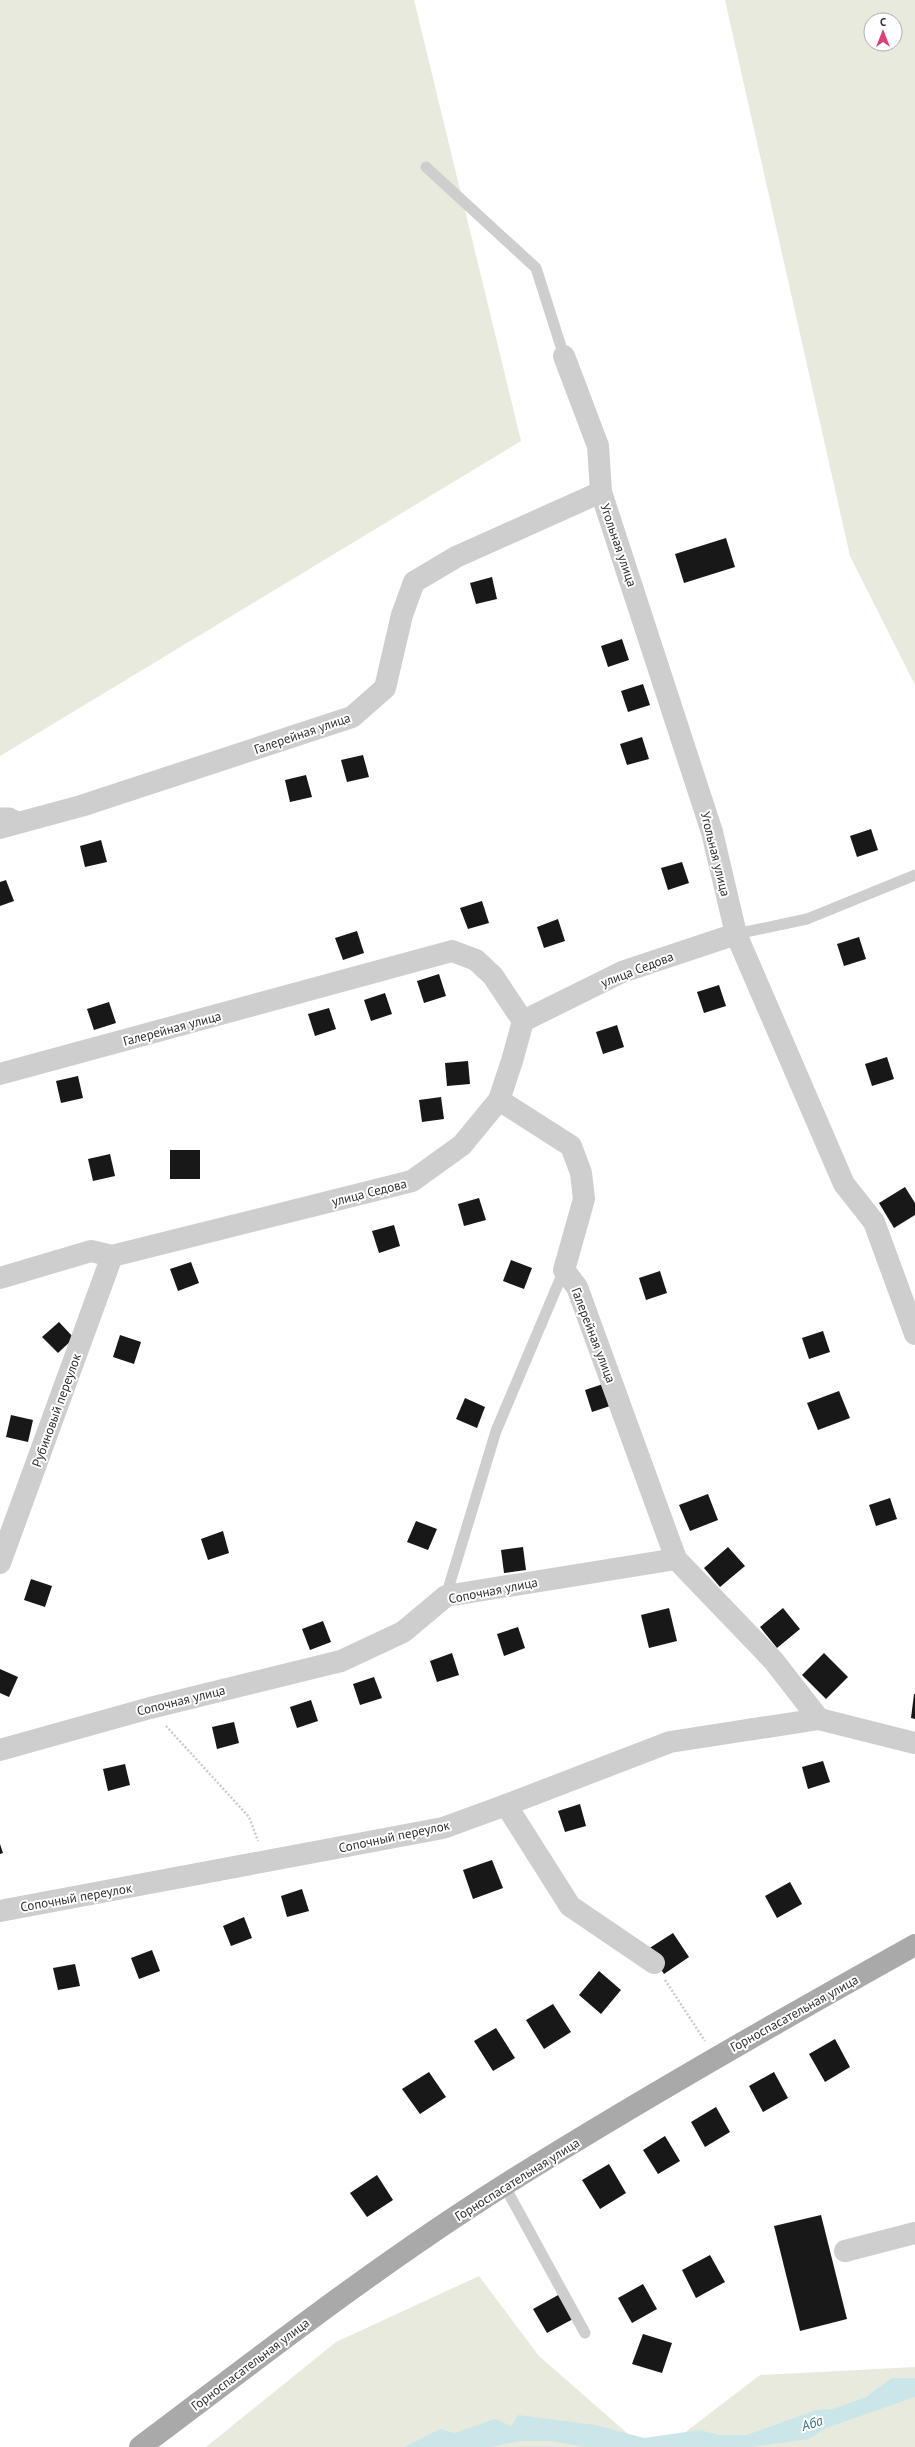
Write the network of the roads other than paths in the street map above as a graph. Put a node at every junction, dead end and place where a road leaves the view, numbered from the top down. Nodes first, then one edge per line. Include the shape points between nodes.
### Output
1 (426, 166) dead end
2 (564, 356) joint
3 (601, 492) junction
4 (6, 821) edge
5 (915, 875) edge
6 (736, 934) junction
7 (523, 1022) junction
8 (0, 1074) edge
9 (499, 1100) junction
10 (112, 1256) junction
11 (564, 1270) junction
12 (0, 1278) edge
13 (915, 1334) edge
14 (676, 1559) junction
15 (0, 1563) edge
16 (446, 1596) junction
17 (819, 1719) junction
18 (915, 1743) edge
19 (0, 1750) edge
20 (506, 1805) junction
21 (0, 1911) edge
22 (915, 1945) edge
23 (654, 1963) road end
24 (504, 2185) junction
25 (915, 2233) edge
26 (845, 2251) dead end
27 (585, 2333) dead end
28 (140, 2447) edge

1 - 2 lane via 536,268
2 - 3 street, Угольная улица via 598,446
3 - 4 street, Галерейная улица via 456,557 414,582 402,615 385,688 352,717 81,806
3 - 6 street, Угольная улица via 712,832
5 - 6 lane via 807,919
6 - 7 street, улица Седова via 622,972
6 - 13 street, Угольная улица via 844,1184 874,1222
7 - 8 street, Галерейная улица via 493,976 476,960 452,951
7 - 9 street, улица Седова
9 - 10 street, улица Седова via 462,1145 412,1181
9 - 11 street via 571,1146 580,1173 584,1199
10 - 12 street, улица Седова via 90,1251
10 - 15 street, Рубиновый переулок
11 - 14 street, Галерейная улица via 577,1287
11 - 16 lane via 496,1431
14 - 16 street, Сопочная улица
14 - 17 street via 773,1660
16 - 19 street, Сопочная улица via 403,1632 341,1661 150,1708
17 - 18 street
17 - 20 street, Сопочный переулок via 670,1742
20 - 21 street, Сопочный переулок via 443,1828
20 - 23 street via 570,1906
22 - 24 main road, Горноспасательная улица via 715,2057
24 - 27 lane
24 - 28 main road, Горноспасательная улица via 341,2295
25 - 26 street

